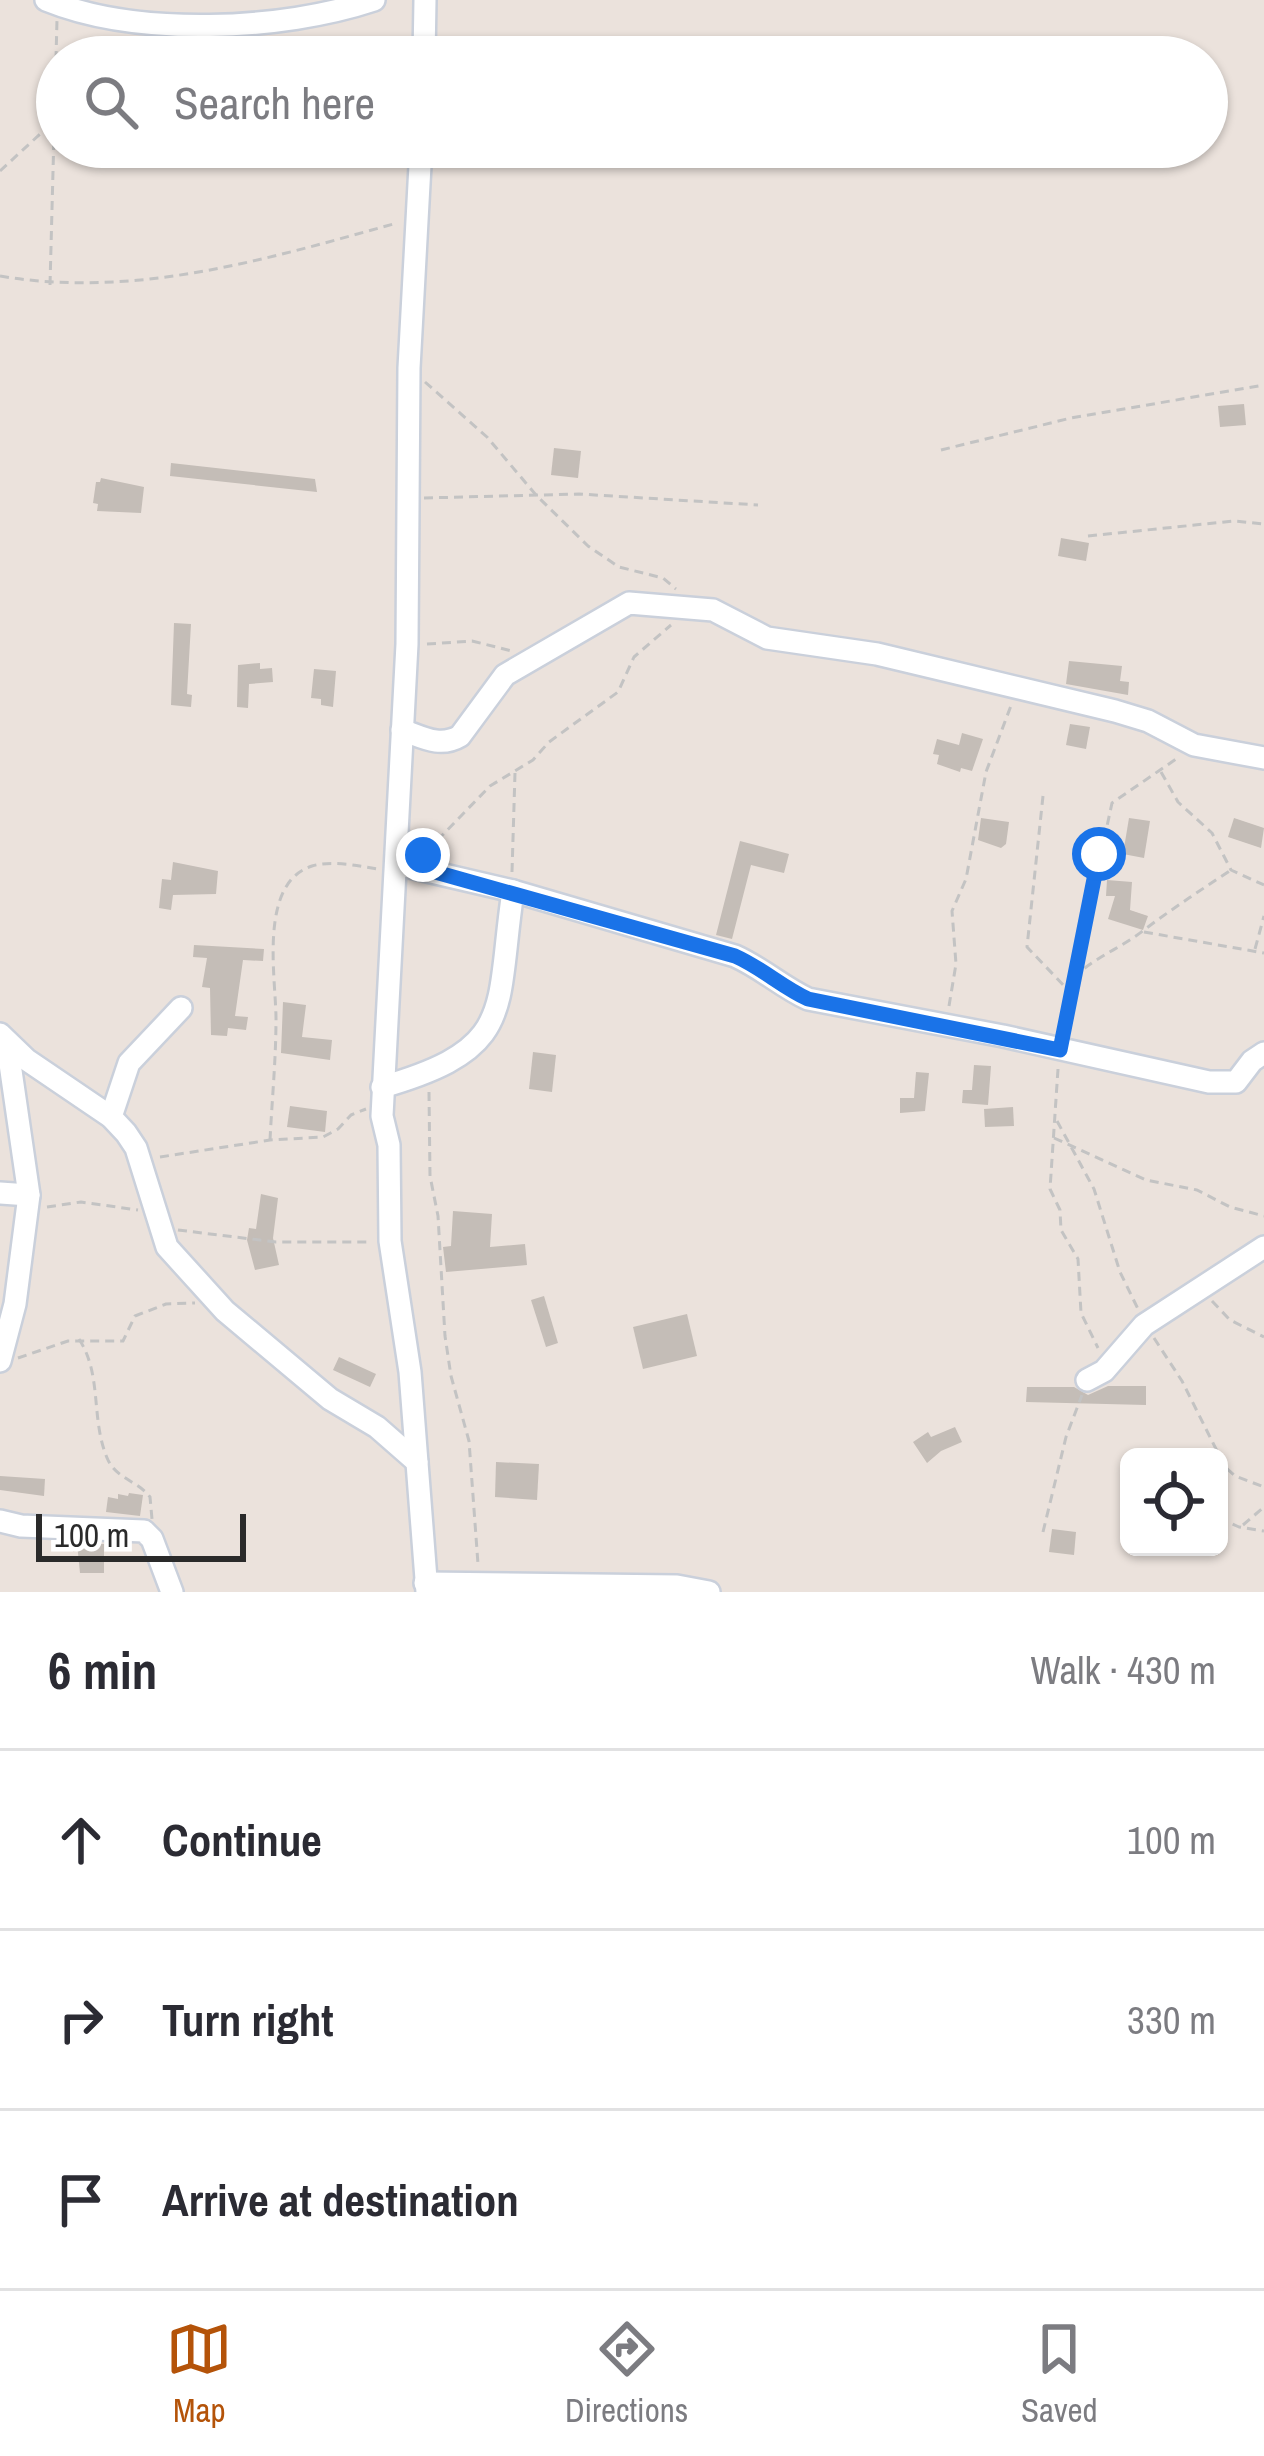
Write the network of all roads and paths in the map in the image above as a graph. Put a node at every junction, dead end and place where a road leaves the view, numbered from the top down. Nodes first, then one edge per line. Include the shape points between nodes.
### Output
1 (140, 0) edge
2 (374, 0) edge
3 (425, 0) edge
4 (51, 2) edge
5 (117, 19) junction
6 (52, 36) edge
7 (424, 36) edge
8 (36, 138) edge
9 (54, 168) edge
10 (420, 168) edge
11 (0, 171) edge
12 (416, 218) junction
13 (0, 276) edge
14 (50, 285) junction
15 (409, 368) junction
16 (1264, 385) edge
17 (941, 450) dead end
18 (536, 495) junction
19 (407, 498) junction
20 (758, 505) dead end
21 (1264, 524) edge
22 (1088, 536) dead end
23 (690, 609) junction
24 (407, 644) junction
25 (537, 658) junction
26 (1018, 689) junction
27 (402, 730) junction
28 (1194, 745) junction
29 (1264, 758) edge
30 (516, 770) junction
31 (1161, 772) junction
32 (1043, 796) dead end
33 (403, 868) junction
34 (1231, 870) junction
35 (1264, 885) edge
36 (513, 891) junction
37 (1264, 916) edge
38 (1142, 932) junction
39 (1255, 951) junction
40 (1264, 953) edge
41 (1072, 980) junction
42 (1070, 992) junction
43 (181, 1008) dead end
44 (946, 1026) junction
45 (4, 1039) edge
46 (1060, 1050) junction
47 (1264, 1053) edge
48 (431, 1073) junction
49 (382, 1087) junction
50 (111, 1117) junction
51 (382, 1117) junction
52 (1056, 1119) junction
53 (1052, 1138) junction
54 (270, 1140) junction
55 (1070, 1145) junction
56 (140, 1161) junction
57 (0, 1192) edge
58 (28, 1204) junction
59 (1264, 1216) edge
60 (158, 1223) junction
61 (390, 1241) junction
62 (1264, 1247) edge
63 (1198, 1287) junction
64 (218, 1303) junction
65 (1144, 1325) junction
66 (1264, 1337) edge
67 (79, 1339) junction
68 (6, 1360) edge
69 (1087, 1380) junction
70 (418, 1462) junction
71 (1264, 1487) edge
72 (1264, 1507) edge
73 (0, 1521) edge
74 (1228, 1522) edge
75 (1239, 1528) junction
76 (1264, 1531) edge
77 (1043, 1532) dead end
78 (152, 1538) junction
79 (481, 1582) junction
80 (426, 1587) edge
81 (172, 1592) edge
82 (710, 1592) edge

1 - 5 street
2 - 5 street via 234,24
3 - 7 street
4 - 5 street
4 - 6 path
8 - 11 path
9 - 14 path
10 - 12 street
12 - 14 path via 223,269
12 - 15 street
13 - 14 path
15 - 18 path via 487,436
15 - 19 street
16 - 17 path
18 - 19 path
18 - 20 path
18 - 23 path via 607,560 663,578
19 - 24 street
21 - 22 path
23 - 25 street via 629,603
23 - 26 street via 725,614 767,638 877,654
23 - 30 path via 640,650 619,692
24 - 25 path via 472,641
24 - 27 street
25 - 27 street via 505,675 452,741
26 - 28 street via 1131,715
26 - 44 path via 986,772 952,911 956,964
27 - 33 street
28 - 29 street
28 - 31 path
30 - 33 path
30 - 36 path
31 - 34 path via 1178,802 1212,833
31 - 41 path via 1112,803
32 - 42 path via 1027,947
33 - 36 street
33 - 49 street
33 - 54 path via 313,866 282,898 272,950
34 - 35 path
34 - 38 path
36 - 44 street via 735,956 808,999
36 - 48 street via 491,1028
37 - 39 path
38 - 39 path
38 - 41 path
39 - 40 path
41 - 42 path
42 - 46 path
43 - 50 street via 129,1063
44 - 46 street
45 - 50 street
45 - 58 street
46 - 47 street via 1221,1083 1236,1082
46 - 52 path
48 - 49 street
48 - 79 path via 430,1176 448,1364 469,1441
49 - 51 street
50 - 56 street
51 - 54 path via 363,1108 322,1137
51 - 61 street
52 - 53 path
52 - 55 path
53 - 55 path
53 - 69 path via 1050,1189 1078,1259 1082,1313 1099,1356
54 - 56 path
55 - 59 path via 1146,1180
55 - 65 path
56 - 60 street
57 - 58 street
58 - 60 path via 125,1207
58 - 68 street
60 - 61 path via 277,1242
60 - 64 street via 177,1259
61 - 70 street
62 - 63 street
63 - 65 street
63 - 66 path via 1230,1320
64 - 67 path via 146,1310 116,1343
64 - 70 street
65 - 69 street
65 - 71 path via 1225,1467
67 - 68 path
67 - 78 path via 94,1369 107,1458 150,1497
69 - 77 path
70 - 80 street
72 - 75 path
73 - 78 street via 135,1529
74 - 75 path
75 - 76 path
78 - 81 street
79 - 80 street
79 - 82 street

